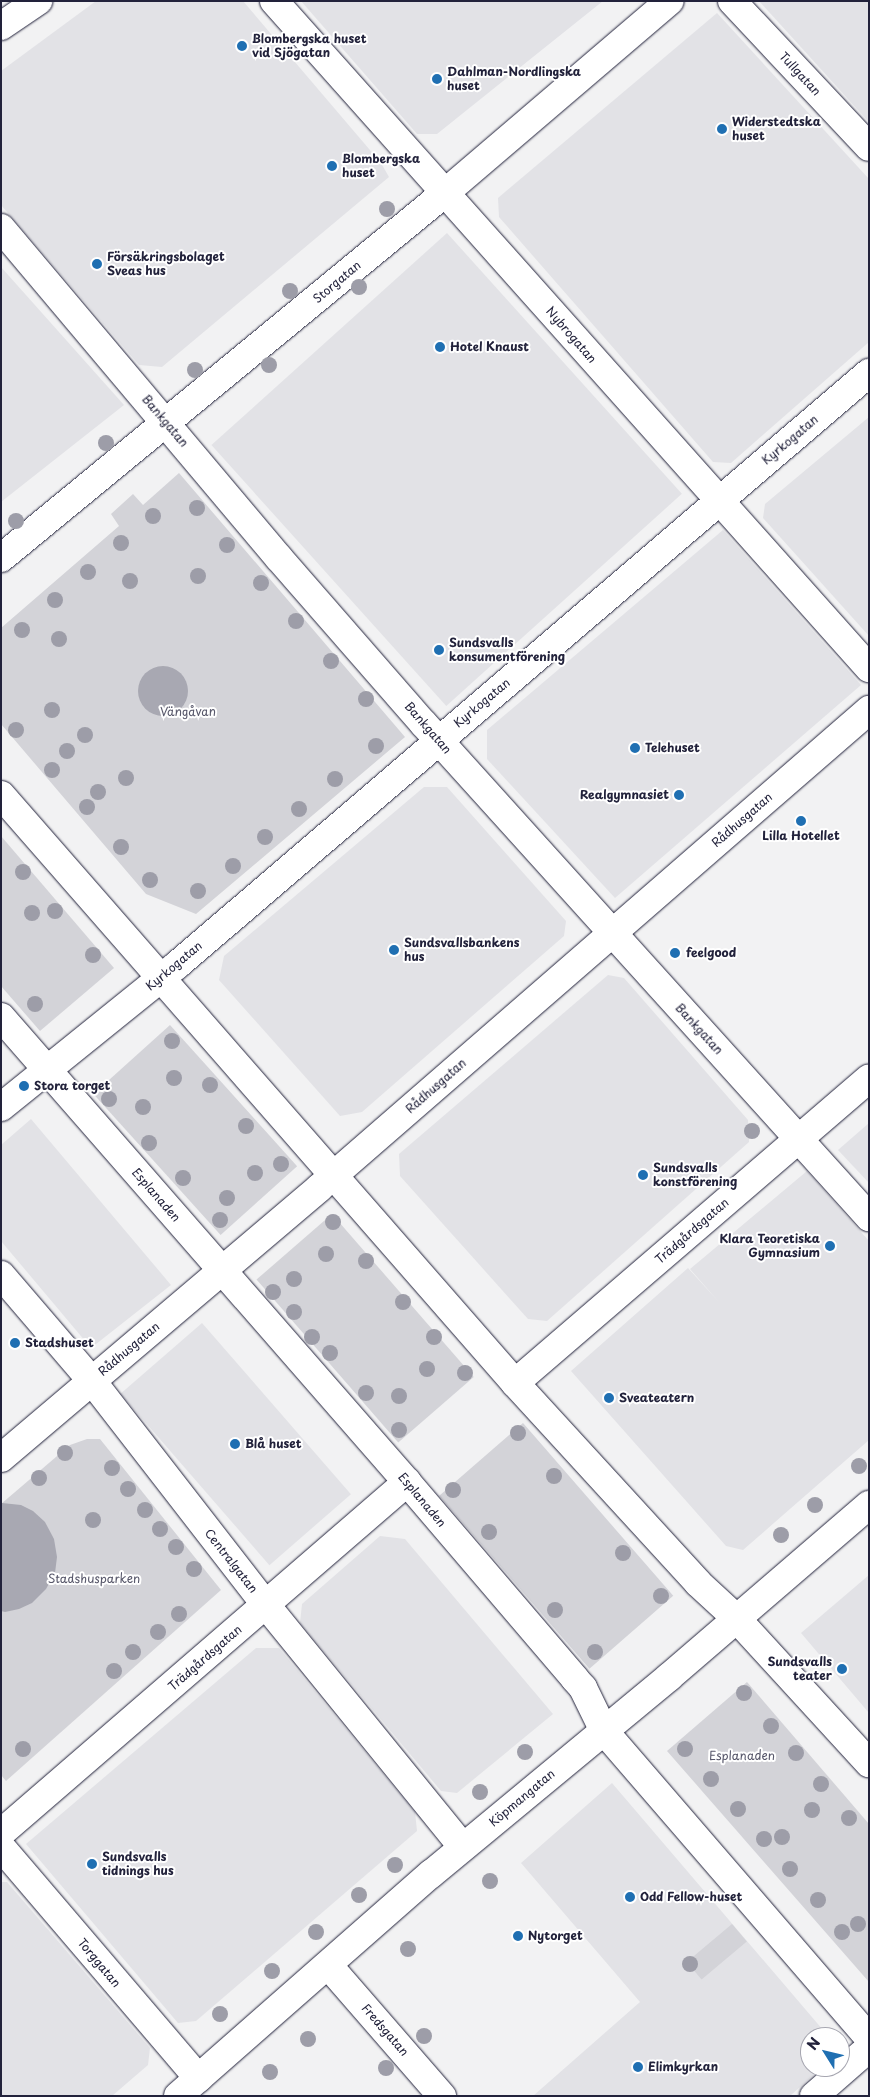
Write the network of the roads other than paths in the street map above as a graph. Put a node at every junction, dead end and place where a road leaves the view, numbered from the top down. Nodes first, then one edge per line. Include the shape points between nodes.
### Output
1 (38, 1) edge
2 (274, 1) edge
3 (670, 1) edge
4 (732, 1) edge
5 (1, 26) edge
6 (869, 147) edge
7 (446, 192) junction
8 (1, 228) edge
9 (869, 373) edge
10 (167, 423) junction
11 (718, 501) junction
12 (1, 558) edge
13 (869, 668) edge
14 (869, 710) edge
15 (438, 740) junction
16 (1, 795) edge
17 (612, 933) junction
18 (160, 978) junction
19 (1, 1018) edge
20 (48, 1070) junction
21 (869, 1079) edge
22 (1, 1108) edge
23 (799, 1140) junction
24 (333, 1175) junction
25 (869, 1217) edge
26 (222, 1270) junction
27 (1, 1275) edge
28 (92, 1382) junction
29 (515, 1383) junction
30 (1, 1458) edge
31 (407, 1482) junction
32 (869, 1505) edge
33 (266, 1605) junction
34 (736, 1618) junction
35 (604, 1731) junction
36 (869, 1763) edge
37 (1, 1833) edge
38 (463, 1847) junction
39 (1, 1848) edge
40 (328, 1965) junction
41 (869, 2038) edge
42 (869, 2048) edge
43 (188, 2087) edge
44 (442, 2096) edge
45 (814, 2096) edge

1 - 5 street
2 - 7 street, Nybrogatan
3 - 7 street, Storgatan
4 - 6 street, Tullgatan
7 - 10 street, Storgatan
7 - 11 street, Nybrogatan
8 - 10 street, Bankgatan
9 - 11 street, Kyrkogatan
10 - 12 street, Storgatan
10 - 15 street, Bankgatan via 279,558
11 - 13 street, Nybrogatan
11 - 15 street, Kyrkogatan
14 - 17 street, Rådhusgatan
15 - 17 street, Bankgatan
15 - 18 street, Kyrkogatan
16 - 18 street
17 - 23 street, Bankgatan
17 - 24 street, Rådhusgatan
18 - 20 street, Kyrkogatan
18 - 24 street
19 - 20 street, Esplanaden
20 - 22 street, Kyrkogatan
20 - 26 street, Esplanaden
21 - 23 street, Trädgårdsgatan
23 - 25 street, Bankgatan
23 - 29 street, Trädgårdsgatan
24 - 26 street, Rådhusgatan
24 - 29 street
26 - 28 street, Rådhusgatan
26 - 31 street, Esplanaden
27 - 28 street, Centralgatan
28 - 30 street, Rådhusgatan
28 - 33 street, Centralgatan
29 - 34 street via 698,1583
31 - 33 street, Trädgårdsgatan
31 - 35 street, Esplanaden via 583,1688
32 - 34 street, Köpmangatan
33 - 37 street, Trädgårdsgatan
33 - 38 street, Centralgatan
34 - 35 street, Köpmangatan
34 - 36 street
35 - 38 street, Köpmangatan
35 - 41 street, Esplanaden
38 - 40 street, Köpmangatan
39 - 43 street, Torggatan
40 - 43 street, Köpmangatan
40 - 44 street, Fredsgatan
42 - 45 street

